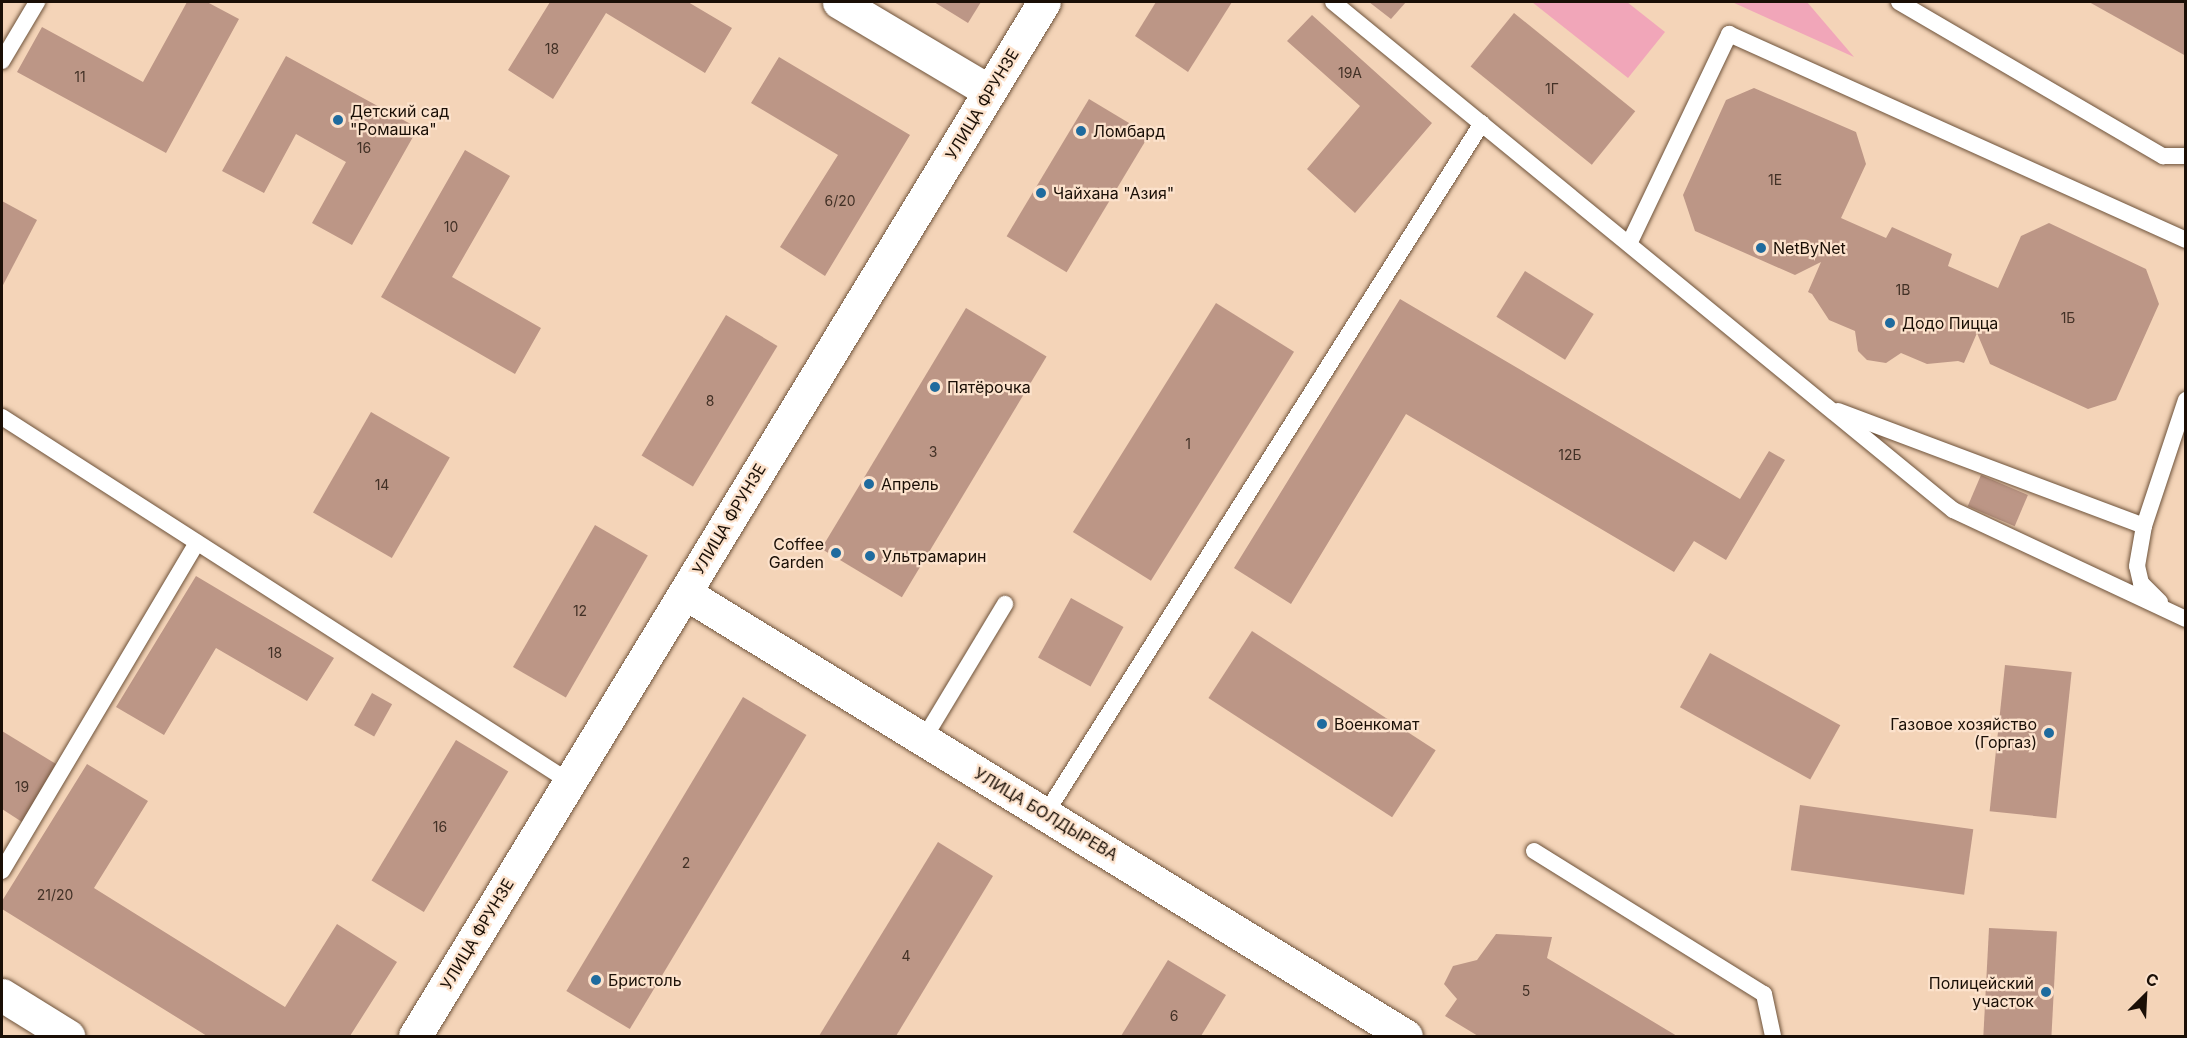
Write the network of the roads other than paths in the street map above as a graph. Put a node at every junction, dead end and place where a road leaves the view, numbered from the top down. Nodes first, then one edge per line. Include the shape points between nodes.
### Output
1 (37, 2) edge
2 (839, 2) edge
3 (1044, 2) edge
4 (1333, 2) edge
5 (1899, 2) edge
6 (2, 62) edge
7 (989, 91) junction
8 (1482, 123) junction
9 (2186, 156) edge
10 (2186, 240) edge
11 (1629, 244) junction
12 (2186, 400) edge
13 (1827, 407) junction
14 (2, 417) edge
15 (2144, 526) junction
16 (197, 542) junction
17 (685, 593) junction
18 (1005, 604) dead end
19 (2169, 611) junction
20 (2186, 619) edge
21 (923, 740) junction
22 (570, 782) junction
23 (1046, 813) junction
24 (1534, 851) dead end
25 (2, 871) edge
26 (2, 995) edge
27 (68, 1036) edge
28 (415, 1036) edge
29 (1406, 1036) edge
30 (1773, 1036) edge

1 - 6 lane
2 - 7 street
3 - 7 street, УЛИЦА ФРУНЗЕ
4 - 8 lane
5 - 9 lane via 2163,156
7 - 17 street, УЛИЦА ФРУНЗЕ
8 - 11 lane
8 - 23 lane
10 - 11 lane via 1729,34
11 - 13 lane
12 - 15 lane
13 - 15 lane
13 - 19 lane via 1953,510
14 - 16 lane
15 - 19 lane via 2137,566 2140,583
16 - 22 lane
16 - 25 lane
17 - 21 street, УЛИЦА БОЛДЫРЕВА
17 - 22 street, УЛИЦА ФРУНЗЕ
18 - 21 lane
19 - 20 lane
21 - 23 street, УЛИЦА БОЛДЫРЕВА
22 - 28 street, УЛИЦА ФРУНЗЕ
23 - 29 street, УЛИЦА БОЛДЫРЕВА
24 - 30 lane via 1764,994
26 - 27 street

